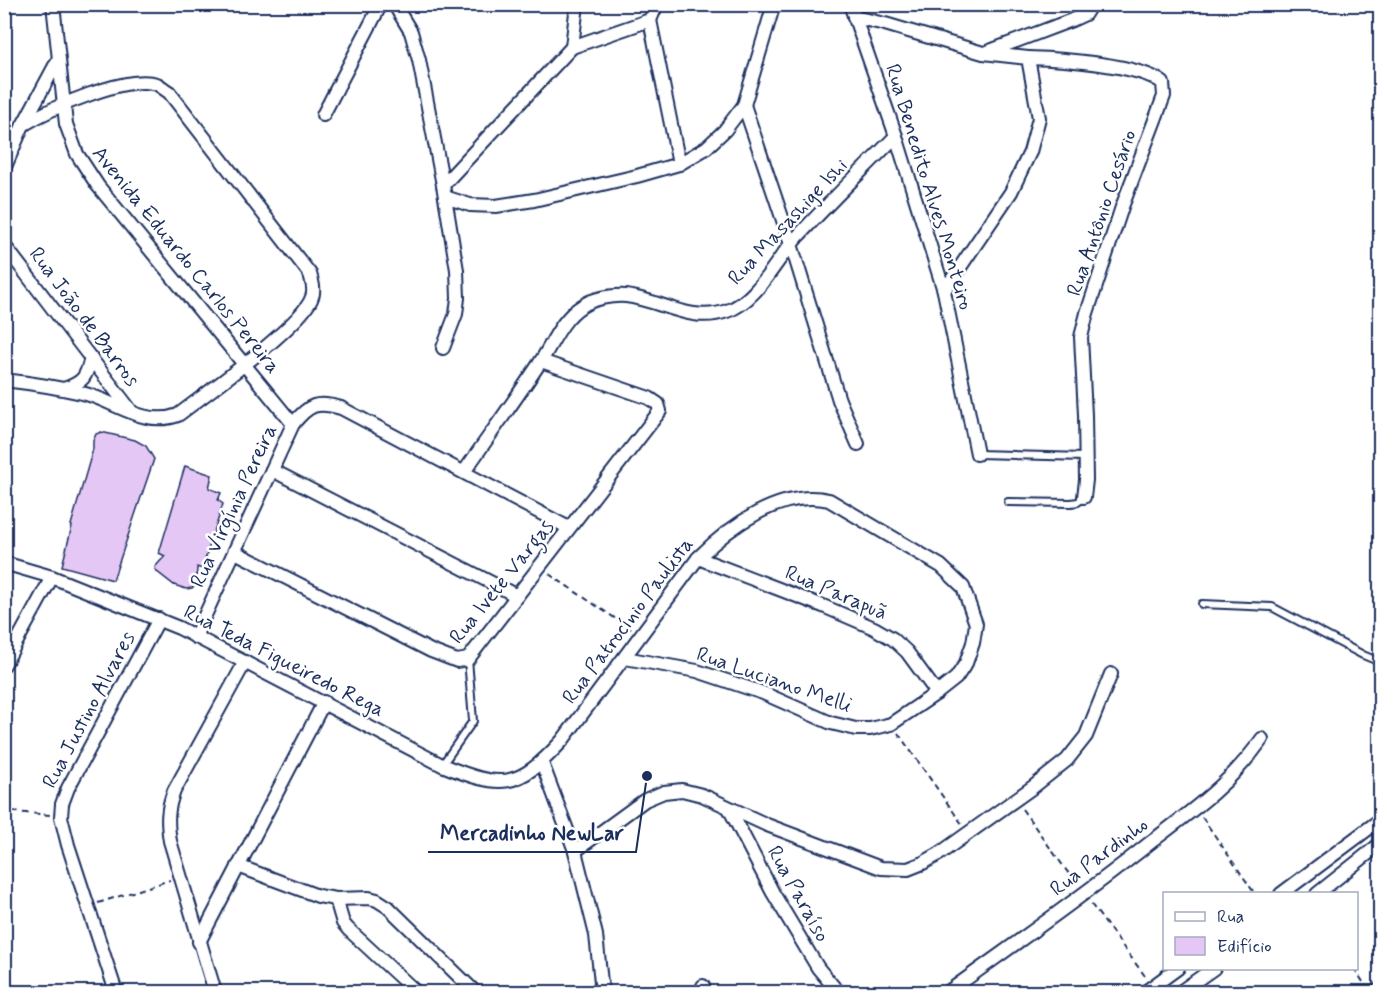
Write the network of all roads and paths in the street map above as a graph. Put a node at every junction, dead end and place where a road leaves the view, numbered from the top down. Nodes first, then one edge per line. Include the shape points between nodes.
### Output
1 (53, 4) edge
2 (381, 4) edge
3 (394, 4) edge
4 (577, 4) edge
5 (657, 4) edge
6 (774, 4) edge
7 (850, 4) edge
8 (1091, 4) edge
9 (854, 17) junction
10 (650, 20) junction
11 (572, 47) junction
12 (983, 53) junction
13 (1028, 58) junction
14 (58, 60) junction
15 (62, 104) junction
16 (744, 105) junction
17 (323, 115) dead end
18 (23, 125) junction
19 (896, 136) junction
20 (679, 164) junction
21 (4, 169) edge
22 (444, 191) junction
23 (791, 244) junction
24 (4, 245) edge
25 (945, 291) junction
26 (442, 348) dead end
27 (91, 358) junction
28 (541, 361) junction
29 (244, 365) junction
30 (4, 380) edge
31 (63, 389) junction
32 (133, 413) junction
33 (293, 424) junction
34 (858, 444) dead end
35 (976, 454) joint
36 (1086, 457) junction
37 (272, 470) junction
38 (464, 472) junction
39 (1084, 497) joint
40 (1008, 502) dead end
41 (569, 528) junction
42 (235, 552) junction
43 (698, 558) junction
44 (4, 563) edge
45 (539, 567) junction
46 (52, 577) junction
47 (517, 596) junction
48 (1202, 604) dead end
49 (159, 619) junction
50 (640, 635) junction
51 (195, 637) junction
52 (624, 658) junction
53 (468, 659) junction
54 (245, 662) junction
55 (1380, 662) edge
56 (4, 665) edge
57 (1111, 674) dead end
58 (937, 693) junction
59 (324, 702) junction
60 (891, 724) junction
61 (1262, 739) dead end
62 (542, 763) junction
63 (442, 765) junction
64 (4, 805) edge
65 (1196, 808) junction
66 (730, 810) junction
67 (61, 817) junction
68 (1380, 820) edge
69 (968, 832) junction
70 (1380, 844) edge
71 (575, 851) junction
72 (238, 866) junction
73 (181, 877) junction
74 (1254, 892) edge
75 (1284, 892) edge
76 (1320, 892) edge
77 (336, 899) junction
78 (88, 906) junction
79 (199, 942) junction
80 (1177, 970) edge
81 (1213, 970) edge
82 (1355, 970) edge
83 (1380, 989) edge
84 (116, 993) edge
85 (215, 993) edge
86 (416, 993) edge
87 (475, 993) edge
88 (602, 993) edge
89 (838, 993) edge
90 (948, 993) edge
91 (1145, 993) edge
92 (1180, 993) edge
93 (1371, 993) edge
94 (1377, 993) edge

1 - 14 street, Avenida Eduardo Carlos Pereira
2 - 17 street
3 - 22 street via 411,32 419,60
4 - 11 street
5 - 10 street
6 - 16 street
7 - 9 street, Rua Benedito Alves Monteiro
8 - 12 street via 1086,14
9 - 12 street
9 - 19 street, Rua Benedito Alves Monteiro
10 - 11 street
10 - 20 street
11 - 22 street
12 - 13 street
13 - 25 street via 1039,118 1030,152 1011,192
13 - 36 street, Rua Antônio Cesário via 1065,59 1145,73 1163,83 1164,96 1122,207 1082,337
14 - 15 street, Avenida Eduardo Carlos Pereira
14 - 18 street
15 - 18 street
15 - 29 street, Avenida Eduardo Carlos Pereira via 77,154 98,186
15 - 29 street via 129,85 157,84 169,92 310,274 313,295 309,304
16 - 20 street via 706,148
16 - 23 street
18 - 21 street
19 - 23 street, Rua Masashige Ishi
19 - 25 street, Rua Benedito Alves Monteiro
20 - 22 street via 496,206 470,205
22 - 26 street via 458,298
23 - 28 street, Rua Masashige Ishi via 747,298 728,311 703,316 641,299 605,297 583,305 572,315
23 - 34 street via 839,400
24 - 27 street, Rua João de Barros
25 - 35 street, Rua Benedito Alves Monteiro
27 - 31 street via 80,382
27 - 32 street, Rua João de Barros
28 - 38 street, Rua Masashige Ishi
28 - 41 street, Rua Ivete Vargas via 649,398 658,404 660,412
29 - 32 street via 178,415 156,420
29 - 33 street, Avenida Eduardo Carlos Pereira
30 - 31 street
31 - 32 street via 84,393
33 - 37 street, Rua Virgínia Pereira
33 - 38 street via 311,406 341,408
35 - 36 lane
36 - 39 street, Rua Antônio Cesário
37 - 42 street, Rua Virgínia Pereira
37 - 47 street
38 - 41 street
39 - 40 lane via 1071,503
41 - 45 street, Rua Ivete Vargas
42 - 51 street, Rua Virgínia Pereira
42 - 53 street, Rua Ivete Vargas via 431,651 457,661
43 - 50 street, Rua Patrocínio Paulista
43 - 58 street, Rua Parapuã via 874,628 907,652
43 - 58 street, Rua Patrocínio Paulista via 714,542 763,511 799,498 829,500 941,566 963,587 976,624 973,643 956,678
44 - 46 street, Rua Teda Figueiredo Rega
45 - 47 street, Rua Ivete Vargas
45 - 50 path
46 - 49 street, Rua Teda Figueiredo Rega
46 - 56 street
47 - 53 street, Rua Ivete Vargas
48 - 55 lane via 1272,607
49 - 51 street, Rua Teda Figueiredo Rega
49 - 67 street, Rua Justino Alvares via 68,788
50 - 52 street, Rua Patrocínio Paulista
51 - 54 street, Rua Teda Figueiredo Rega
52 - 60 street, Rua Luciano Melli via 697,671 763,693 831,723 856,729
52 - 62 street, Rua Patrocínio Paulista
53 - 63 lane via 473,721
54 - 59 street, Rua Teda Figueiredo Rega
54 - 73 street via 168,808 170,841
57 - 69 street via 1078,747 1053,772
58 - 60 street, Rua Luciano Melli
59 - 63 street, Rua Teda Figueiredo Rega
59 - 72 street
60 - 69 path
61 - 65 street, Rua Pardinho via 1235,773
62 - 63 street, Rua Teda Figueiredo Rega via 528,774 504,781 486,780
62 - 71 street
64 - 67 path via 15,812
65 - 74 path
65 - 90 street, Rua Pardinho
66 - 69 street via 881,868 908,869 923,863
66 - 71 street via 702,795 682,790 664,792 645,800
66 - 89 street, Rua Paraíso via 801,940
67 - 78 street, Rua Justino Alvares
68 - 75 street
70 - 76 street
71 - 88 street via 596,935
72 - 77 street via 299,890
72 - 79 street
73 - 78 path
73 - 79 street
77 - 86 street via 348,929
77 - 87 street via 369,898 382,903
78 - 84 street, Rua Justino Alvares
79 - 85 street
80 - 91 street
81 - 92 street
82 - 93 path
83 - 94 street

